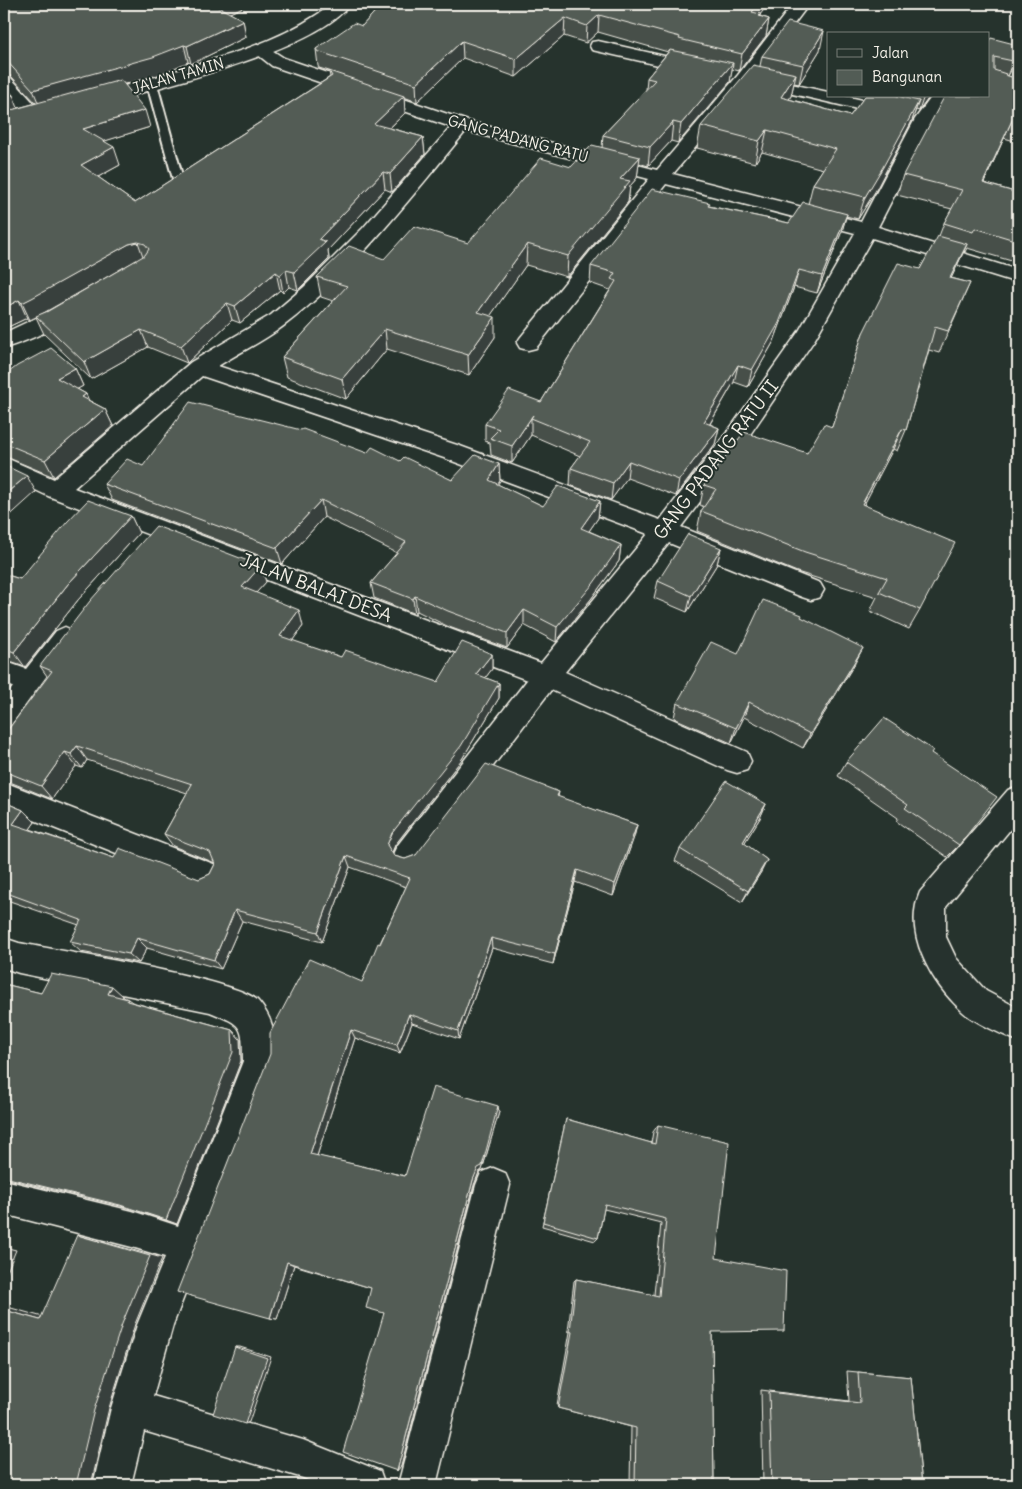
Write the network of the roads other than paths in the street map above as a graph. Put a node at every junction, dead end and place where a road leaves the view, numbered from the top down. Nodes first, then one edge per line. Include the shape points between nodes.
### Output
1 (342, 4) edge
2 (801, 4) edge
3 (598, 46) dead end
4 (261, 51) junction
5 (744, 79) junction
6 (4, 81) edge
7 (152, 84) junction
8 (827, 97) edge
9 (830, 98) edge
10 (940, 98) edge
11 (80, 104) edge
12 (53, 111) edge
13 (924, 119) junction
14 (462, 125) junction
15 (662, 176) junction
16 (178, 180) edge
17 (867, 230) junction
18 (1018, 277) edge
19 (91, 297) edge
20 (4, 342) edge
21 (528, 343) dead end
22 (199, 367) junction
23 (4, 465) edge
24 (56, 490) junction
25 (159, 529) junction
26 (665, 531) junction
27 (139, 550) edge
28 (811, 590) dead end
29 (76, 622) edge
30 (4, 672) edge
31 (546, 676) junction
32 (30, 682) junction
33 (4, 719) edge
34 (736, 761) dead end
35 (4, 795) edge
36 (1018, 799) edge
37 (407, 856) edge
38 (206, 876) edge
39 (4, 953) edge
40 (1018, 1025) edge
41 (493, 1185) dead end
42 (4, 1197) edge
43 (187, 1247) junction
44 (130, 1408) junction
45 (112, 1485) edge
46 (366, 1485) edge
47 (417, 1485) edge

1 - 4 street, JALAN TAMIN via 291,39
2 - 5 street
3 - 5 street
4 - 7 street, JALAN TAMIN
4 - 14 street, GANG PADANG RATU via 278,62
5 - 8 street
5 - 15 street
6 - 12 street via 27,118
7 - 11 street, JALAN TAMIN
7 - 16 lane
9 - 13 street
10 - 13 street, GANG PADANG RATU II
13 - 17 street, GANG PADANG RATU II
14 - 15 street, GANG PADANG RATU
14 - 22 street via 370,232 311,292 278,320
15 - 17 street, GANG PADANG RATU
15 - 21 street
17 - 18 street, GANG PADANG RATU
17 - 26 street, GANG PADANG RATU II via 808,334
19 - 20 street
22 - 24 street
22 - 26 street via 452,452
23 - 24 street, JALAN BALAI DESA
24 - 25 street, JALAN BALAI DESA
25 - 27 street
25 - 31 street, JALAN BALAI DESA
26 - 28 street
26 - 31 street, GANG PADANG RATU II
29 - 32 street
30 - 32 street
31 - 34 street, JALAN BALAI DESA
31 - 37 street, GANG PADANG RATU II
32 - 33 street
35 - 38 street
36 - 40 street via 931,902 931,938 946,969 975,1002
39 - 43 street via 210,996 246,1010 259,1031 259,1061
41 - 47 street
42 - 43 street via 132,1229
43 - 44 street via 155,1325
44 - 45 street
44 - 46 street via 303,1459

